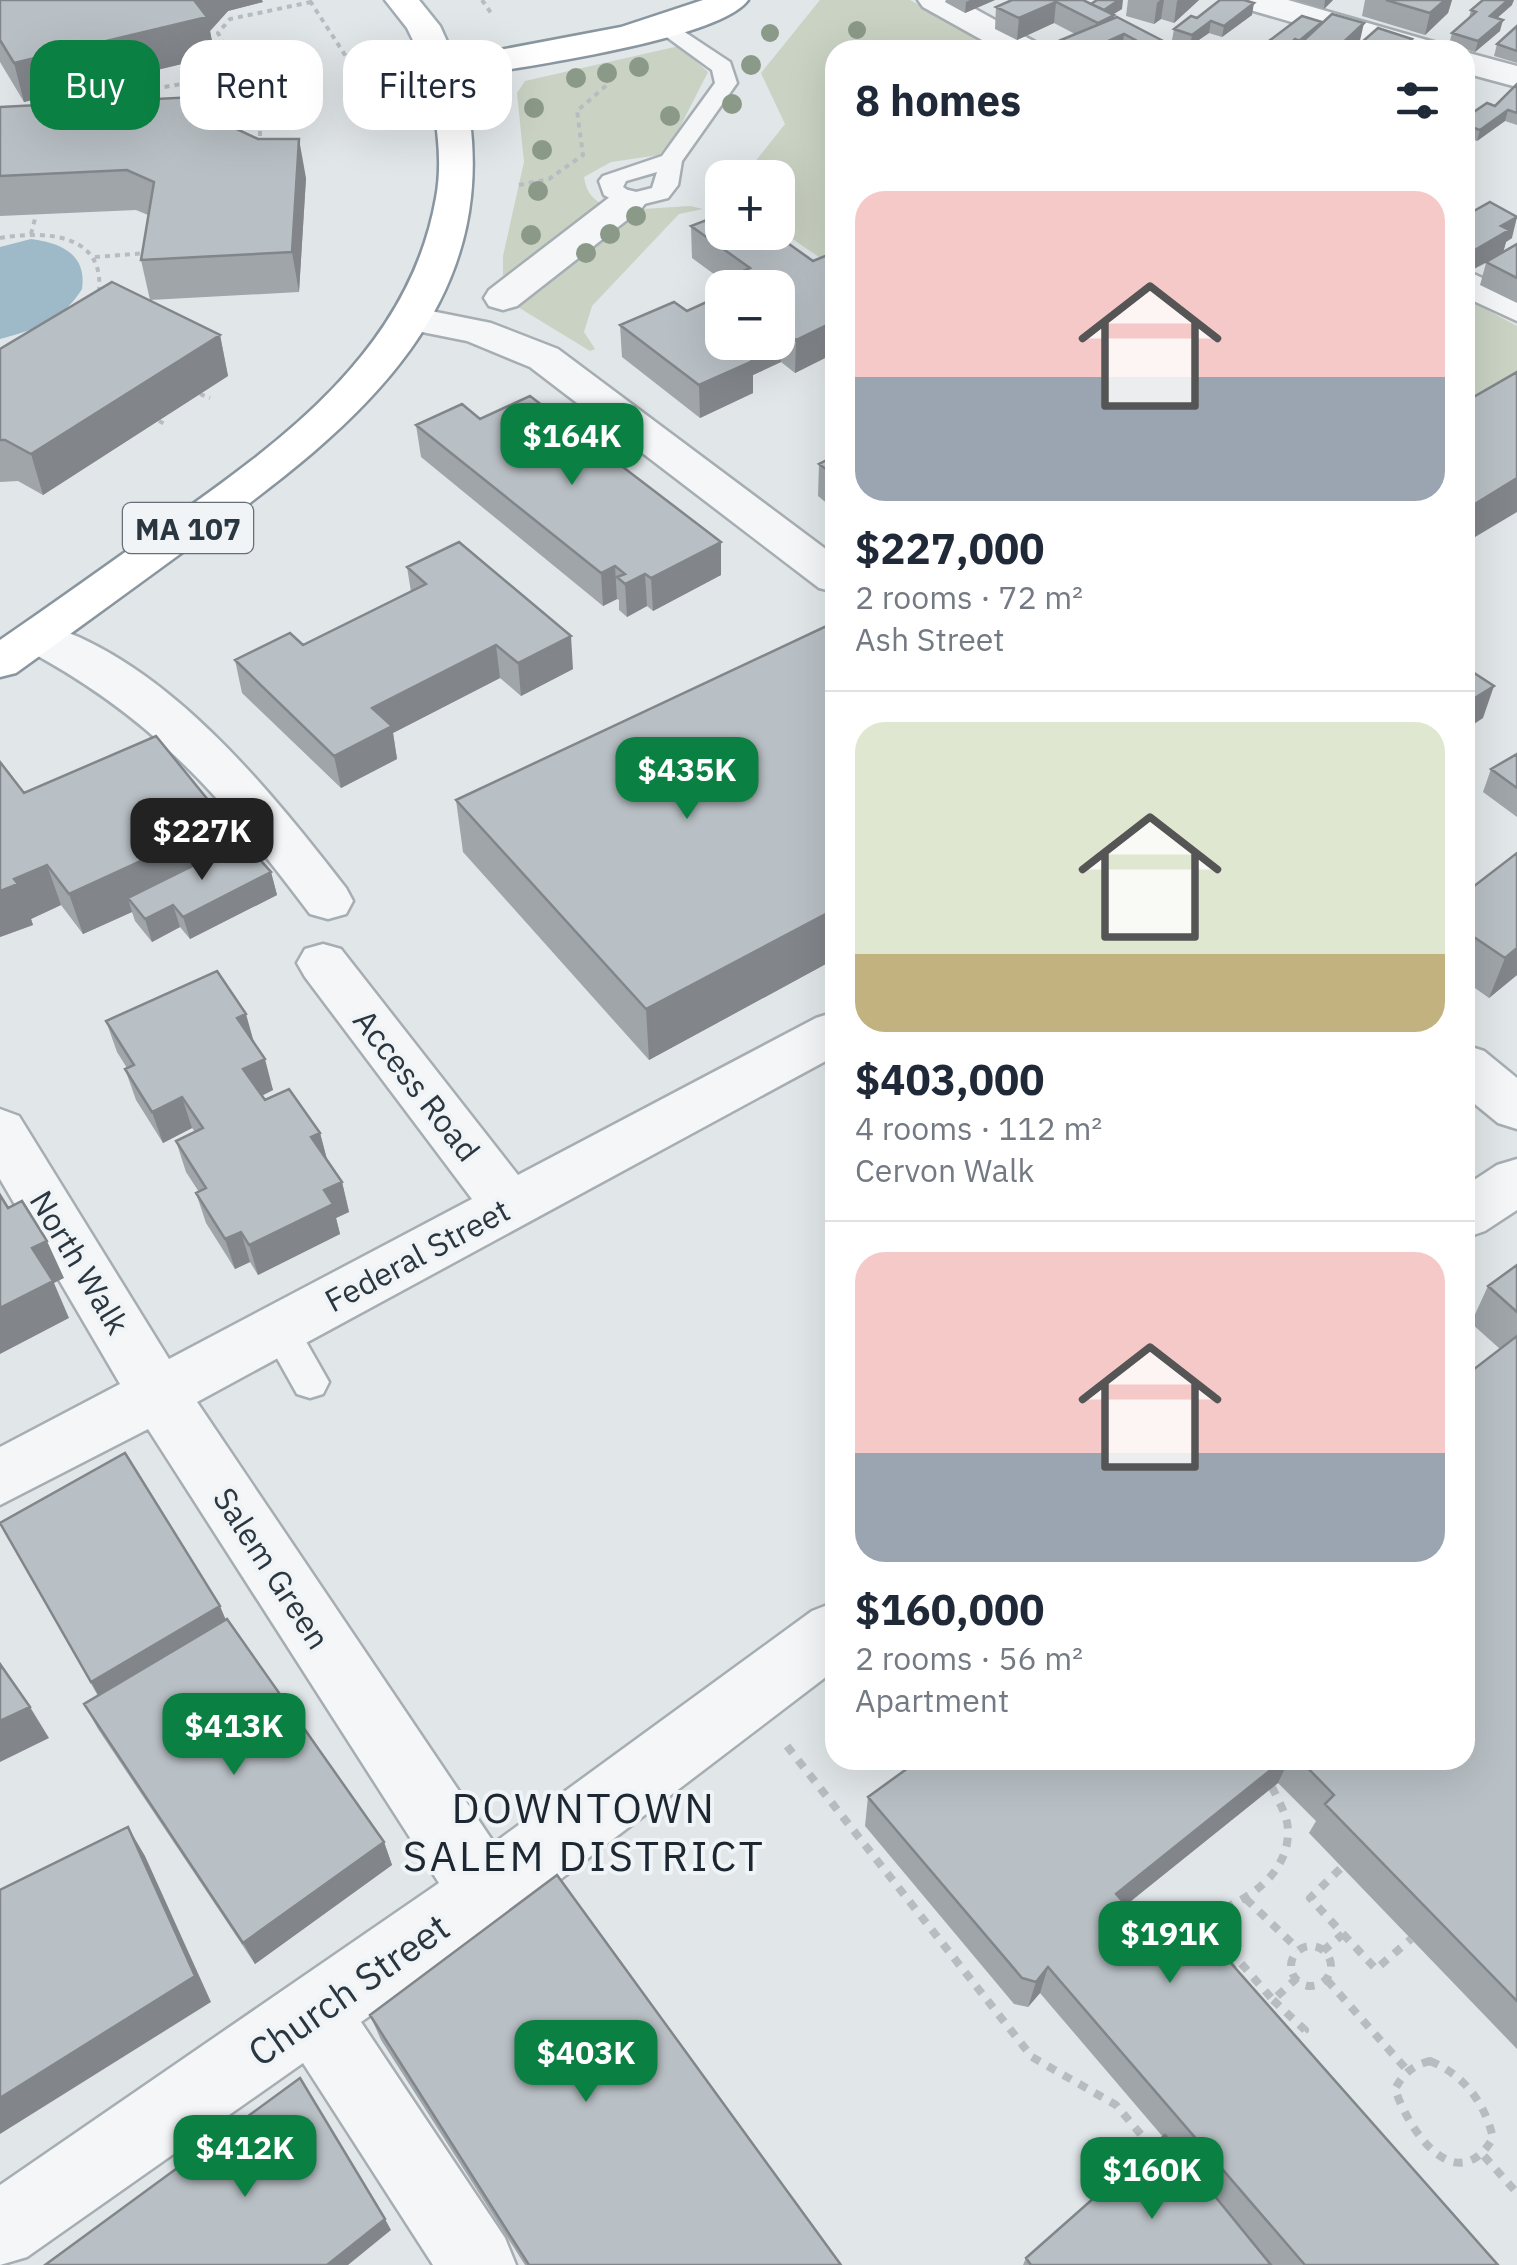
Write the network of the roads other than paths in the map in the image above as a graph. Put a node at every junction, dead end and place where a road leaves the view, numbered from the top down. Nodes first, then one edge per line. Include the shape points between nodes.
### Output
1 (402, 0) edge
2 (731, 0) edge
3 (935, 0) edge
4 (1252, 0) edge
5 (665, 26) junction
6 (429, 40) edge
7 (1008, 40) edge
8 (1390, 40) edge
9 (512, 56) edge
10 (1475, 65) edge
11 (1517, 77) edge
12 (454, 130) edge
13 (628, 201) joint
14 (1475, 287) edge
15 (503, 298) dead end
16 (1517, 309) edge
17 (411, 319) junction
18 (825, 570) edge
19 (18, 649) edge
20 (328, 901) dead end
21 (323, 964) dead end
22 (825, 1037) edge
23 (0, 1130) edge
24 (1517, 1181) edge
25 (510, 1206) junction
26 (1475, 1208) edge
27 (279, 1328) junction
28 (310, 1382) dead end
29 (158, 1394) junction
30 (0, 1478) edge
31 (825, 1640) edge
32 (486, 1892) junction
33 (312, 2012) junction
34 (0, 2230) edge
35 (478, 2265) edge

1 - 6 main road, MA 107
2 - 5 main road
3 - 7 street
4 - 8 street
5 - 9 main road
5 - 13 lane via 722,67 726,83 670,161 660,193
10 - 11 street
12 - 17 main road, MA 107 via 456,197 447,238
13 - 15 street
14 - 16 street
17 - 18 street via 477,331 544,358
17 - 19 main road, MA 107 via 348,398 280,463
19 - 20 street via 106,673 157,713 269,823
21 - 25 street, Access Road
22 - 25 street, Federal Street
23 - 29 street, North Walk
24 - 26 street
25 - 27 street, Federal Street
27 - 28 lane
27 - 29 street, Federal Street
29 - 30 street, Federal Street
29 - 32 street, Salem Green
31 - 32 street, Church Street
32 - 33 street, Church Street
33 - 34 street, Church Street
33 - 35 street

